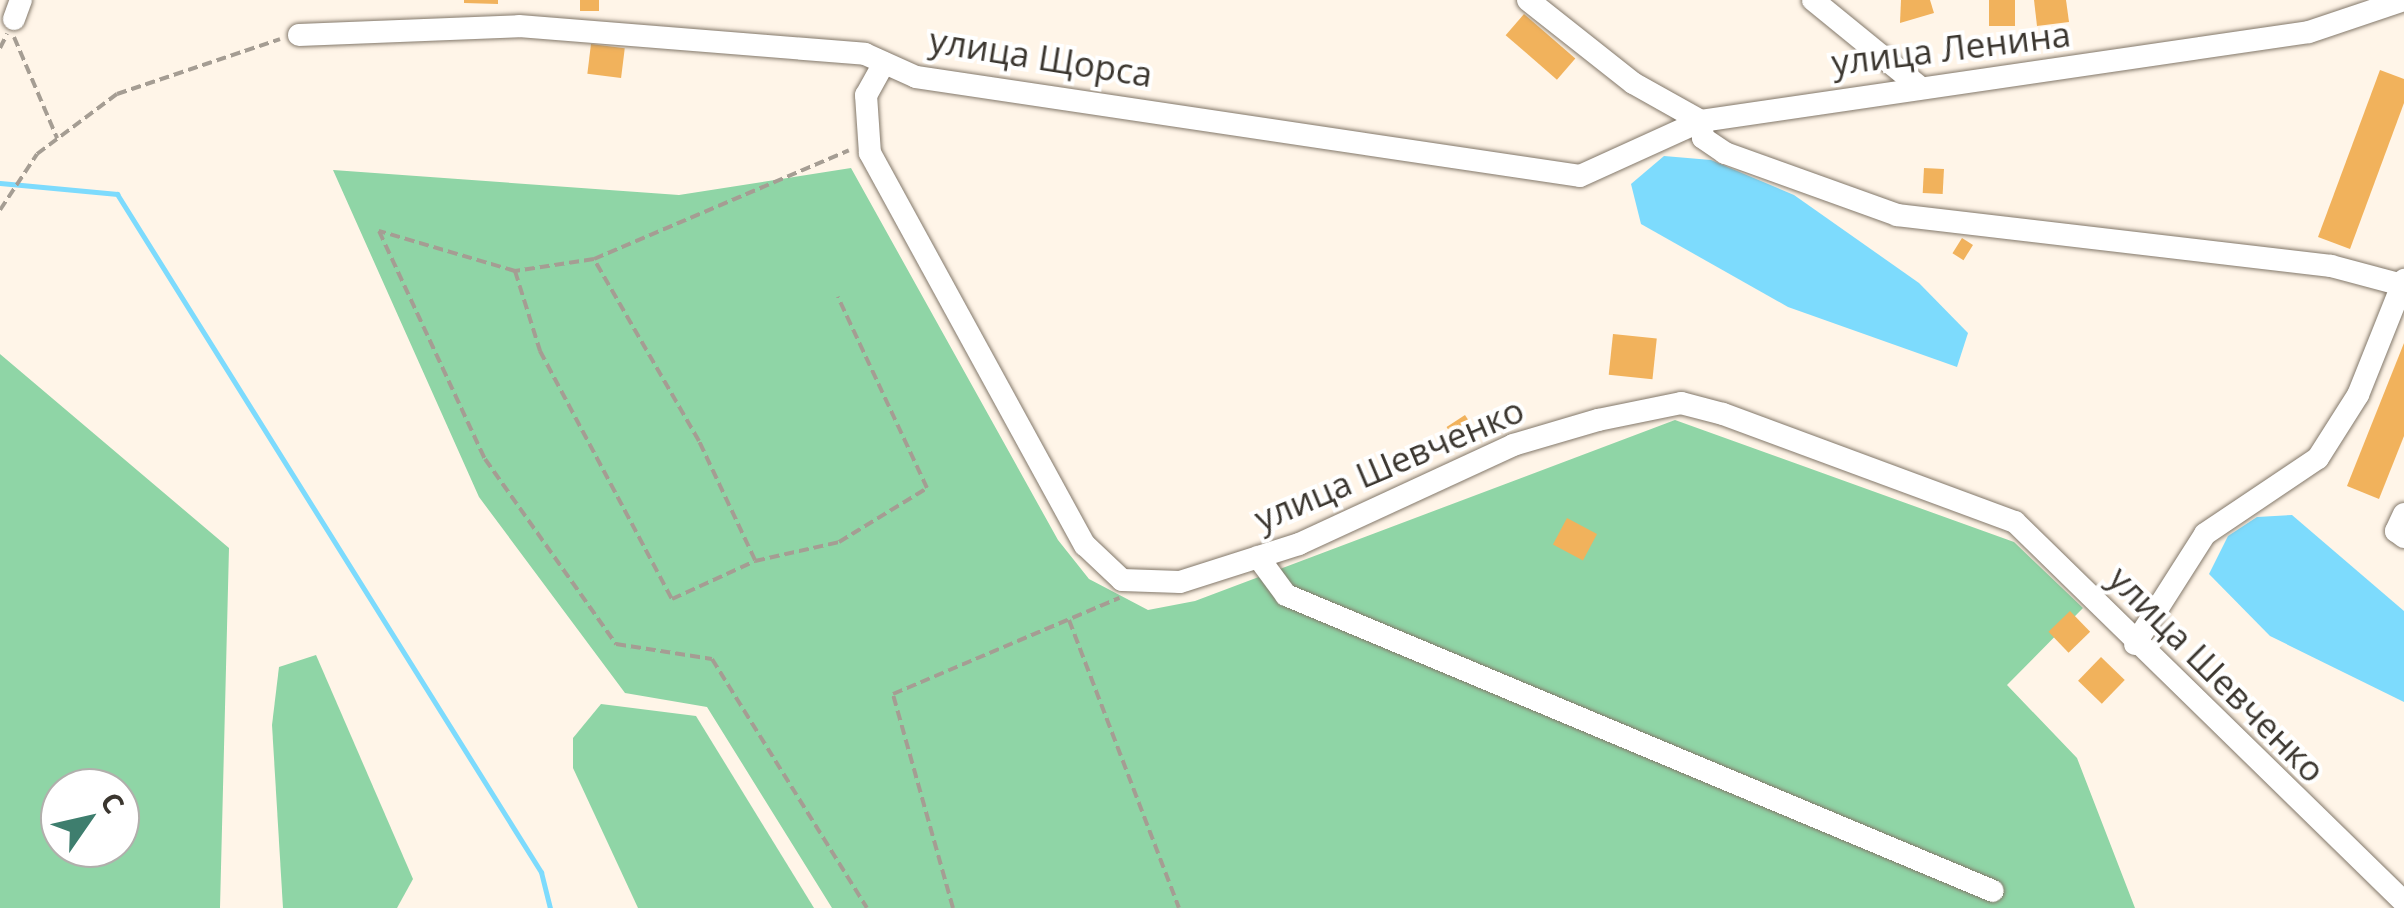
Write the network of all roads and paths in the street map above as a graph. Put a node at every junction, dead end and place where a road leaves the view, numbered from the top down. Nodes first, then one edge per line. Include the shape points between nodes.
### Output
1 (1528, 0) edge
2 (1813, 0) edge
3 (2389, 2) edge
4 (15, 16) edge
5 (298, 35) joint
6 (884, 62) junction
7 (1921, 88) junction
8 (1701, 121) junction
9 (58, 140) junction
10 (868, 143) junction
11 (0, 210) edge
12 (594, 258) junction
13 (514, 271) junction
14 (2403, 282) edge
15 (838, 297) dead end
16 (2404, 514) edge
17 (2404, 537) edge
18 (1258, 557) junction
19 (755, 561) junction
20 (1146, 587) junction
21 (1069, 620) junction
22 (2135, 644) junction
23 (1992, 891) dead end
24 (2404, 902) edge
25 (867, 908) edge
26 (953, 908) edge
27 (1179, 908) edge

1 - 8 street via 1633,83
2 - 7 street
3 - 7 street, улица Ленина via 2308,32
4 - 9 path
5 - 6 street, улица Щорса via 518,26
5 - 9 path via 168,70
6 - 8 street, улица Щорса via 916,77 1580,176
6 - 10 street via 866,96
7 - 8 street, улица Ленина
8 - 14 street via 1704,138 1725,153 1897,215 2331,266
9 - 11 path
10 - 12 path
10 - 20 street via 1085,545 1122,580
12 - 13 path
12 - 19 path via 700,441
13 - 19 path via 540,351 672,600
13 - 25 path via 379,231 485,460 616,644 712,659
14 - 22 street via 2358,395 2318,458 2213,526
15 - 19 path via 926,488 839,542
16 - 17 street via 2396,532
18 - 20 street, улица Шевченко
18 - 22 street, улица Шевченко via 1413,497 1513,444 1681,404 2015,522
18 - 23 street via 1286,595
20 - 21 path
21 - 26 path via 893,694
21 - 27 path
22 - 24 street, улица Шевченко

